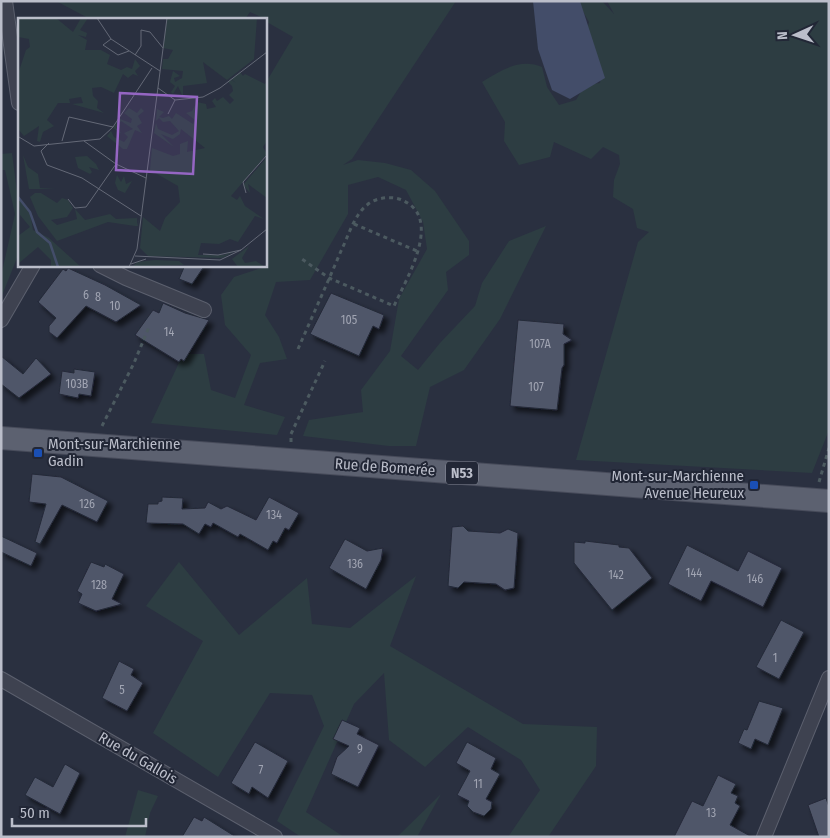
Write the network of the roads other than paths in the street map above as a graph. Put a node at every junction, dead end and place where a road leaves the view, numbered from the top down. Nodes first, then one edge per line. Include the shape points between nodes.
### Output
1 (6, 1) edge
2 (18, 95) edge
3 (32, 266) edge
4 (102, 266) edge
5 (204, 310) dead end
6 (1, 320) edge
7 (1, 438) edge
8 (823, 500) edge
9 (829, 678) edge
10 (1, 679) edge
11 (766, 836) edge
12 (275, 837) edge

1 - 2 street
3 - 6 street
4 - 5 street
7 - 8 main road, Rue de Bomerée / N53
9 - 11 street
10 - 12 street, Rue du Gallois

